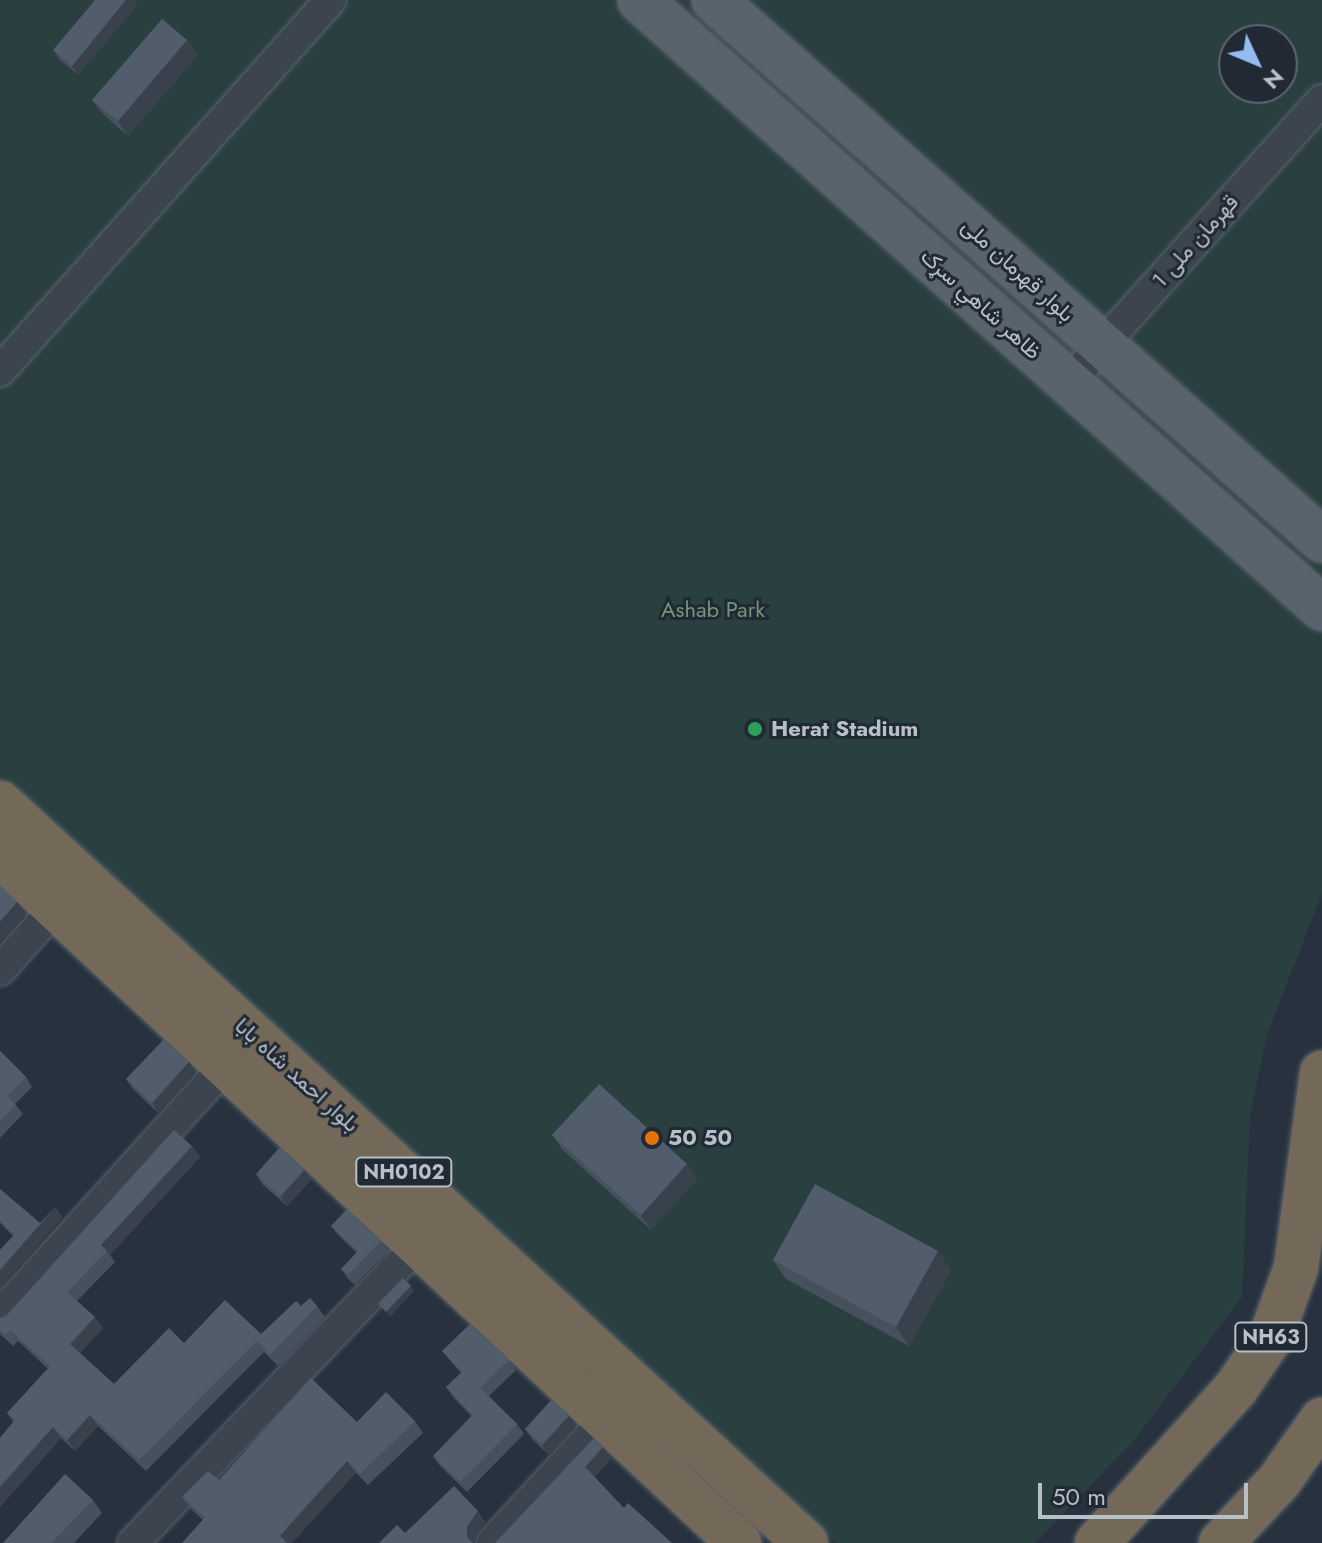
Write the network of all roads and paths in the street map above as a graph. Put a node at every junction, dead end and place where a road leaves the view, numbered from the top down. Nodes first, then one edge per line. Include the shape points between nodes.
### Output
1 (330, 0) edge
2 (640, 0) edge
3 (714, 0) edge
4 (1322, 100) edge
5 (1102, 345) junction
6 (0, 371) edge
7 (1069, 382) junction
8 (1322, 540) edge
9 (1322, 608) edge
10 (0, 803) edge
11 (0, 856) edge
12 (56, 907) junction
13 (0, 970) edge
14 (228, 1063) junction
15 (1322, 1073) edge
16 (421, 1242) junction
17 (0, 1315) edge
18 (607, 1418) junction
19 (1322, 1420) edge
20 (133, 1543) edge
21 (492, 1543) edge
22 (739, 1543) edge
23 (806, 1543) edge
24 (1097, 1543) edge
25 (1221, 1543) edge

1 - 6 street
2 - 7 main road, ظاهر شاهي سړک
3 - 5 main road, بلوار قهرمان ملی
4 - 5 street, قهرمان ملی 1
5 - 7 street, قهرمان ملی 1
5 - 8 main road, بلوار قهرمان ملی
7 - 9 main road, ظاهر شاهي سړک
10 - 23 highway, بلوار احمد شاه بابا / NH0102
11 - 12 highway, بلوار احمد شاه بابا / NH0102
12 - 13 street
12 - 14 highway, بلوار احمد شاه بابا / NH0102
14 - 16 highway, بلوار احمد شاه بابا / NH0102
14 - 17 street
15 - 24 highway, NH63 via 1296,1268 1271,1337 1236,1388
16 - 18 highway, بلوار احمد شاه بابا / NH0102
16 - 20 street
18 - 21 street
18 - 22 highway, بلوار احمد شاه بابا / NH0102
19 - 25 highway via 1279,1481

